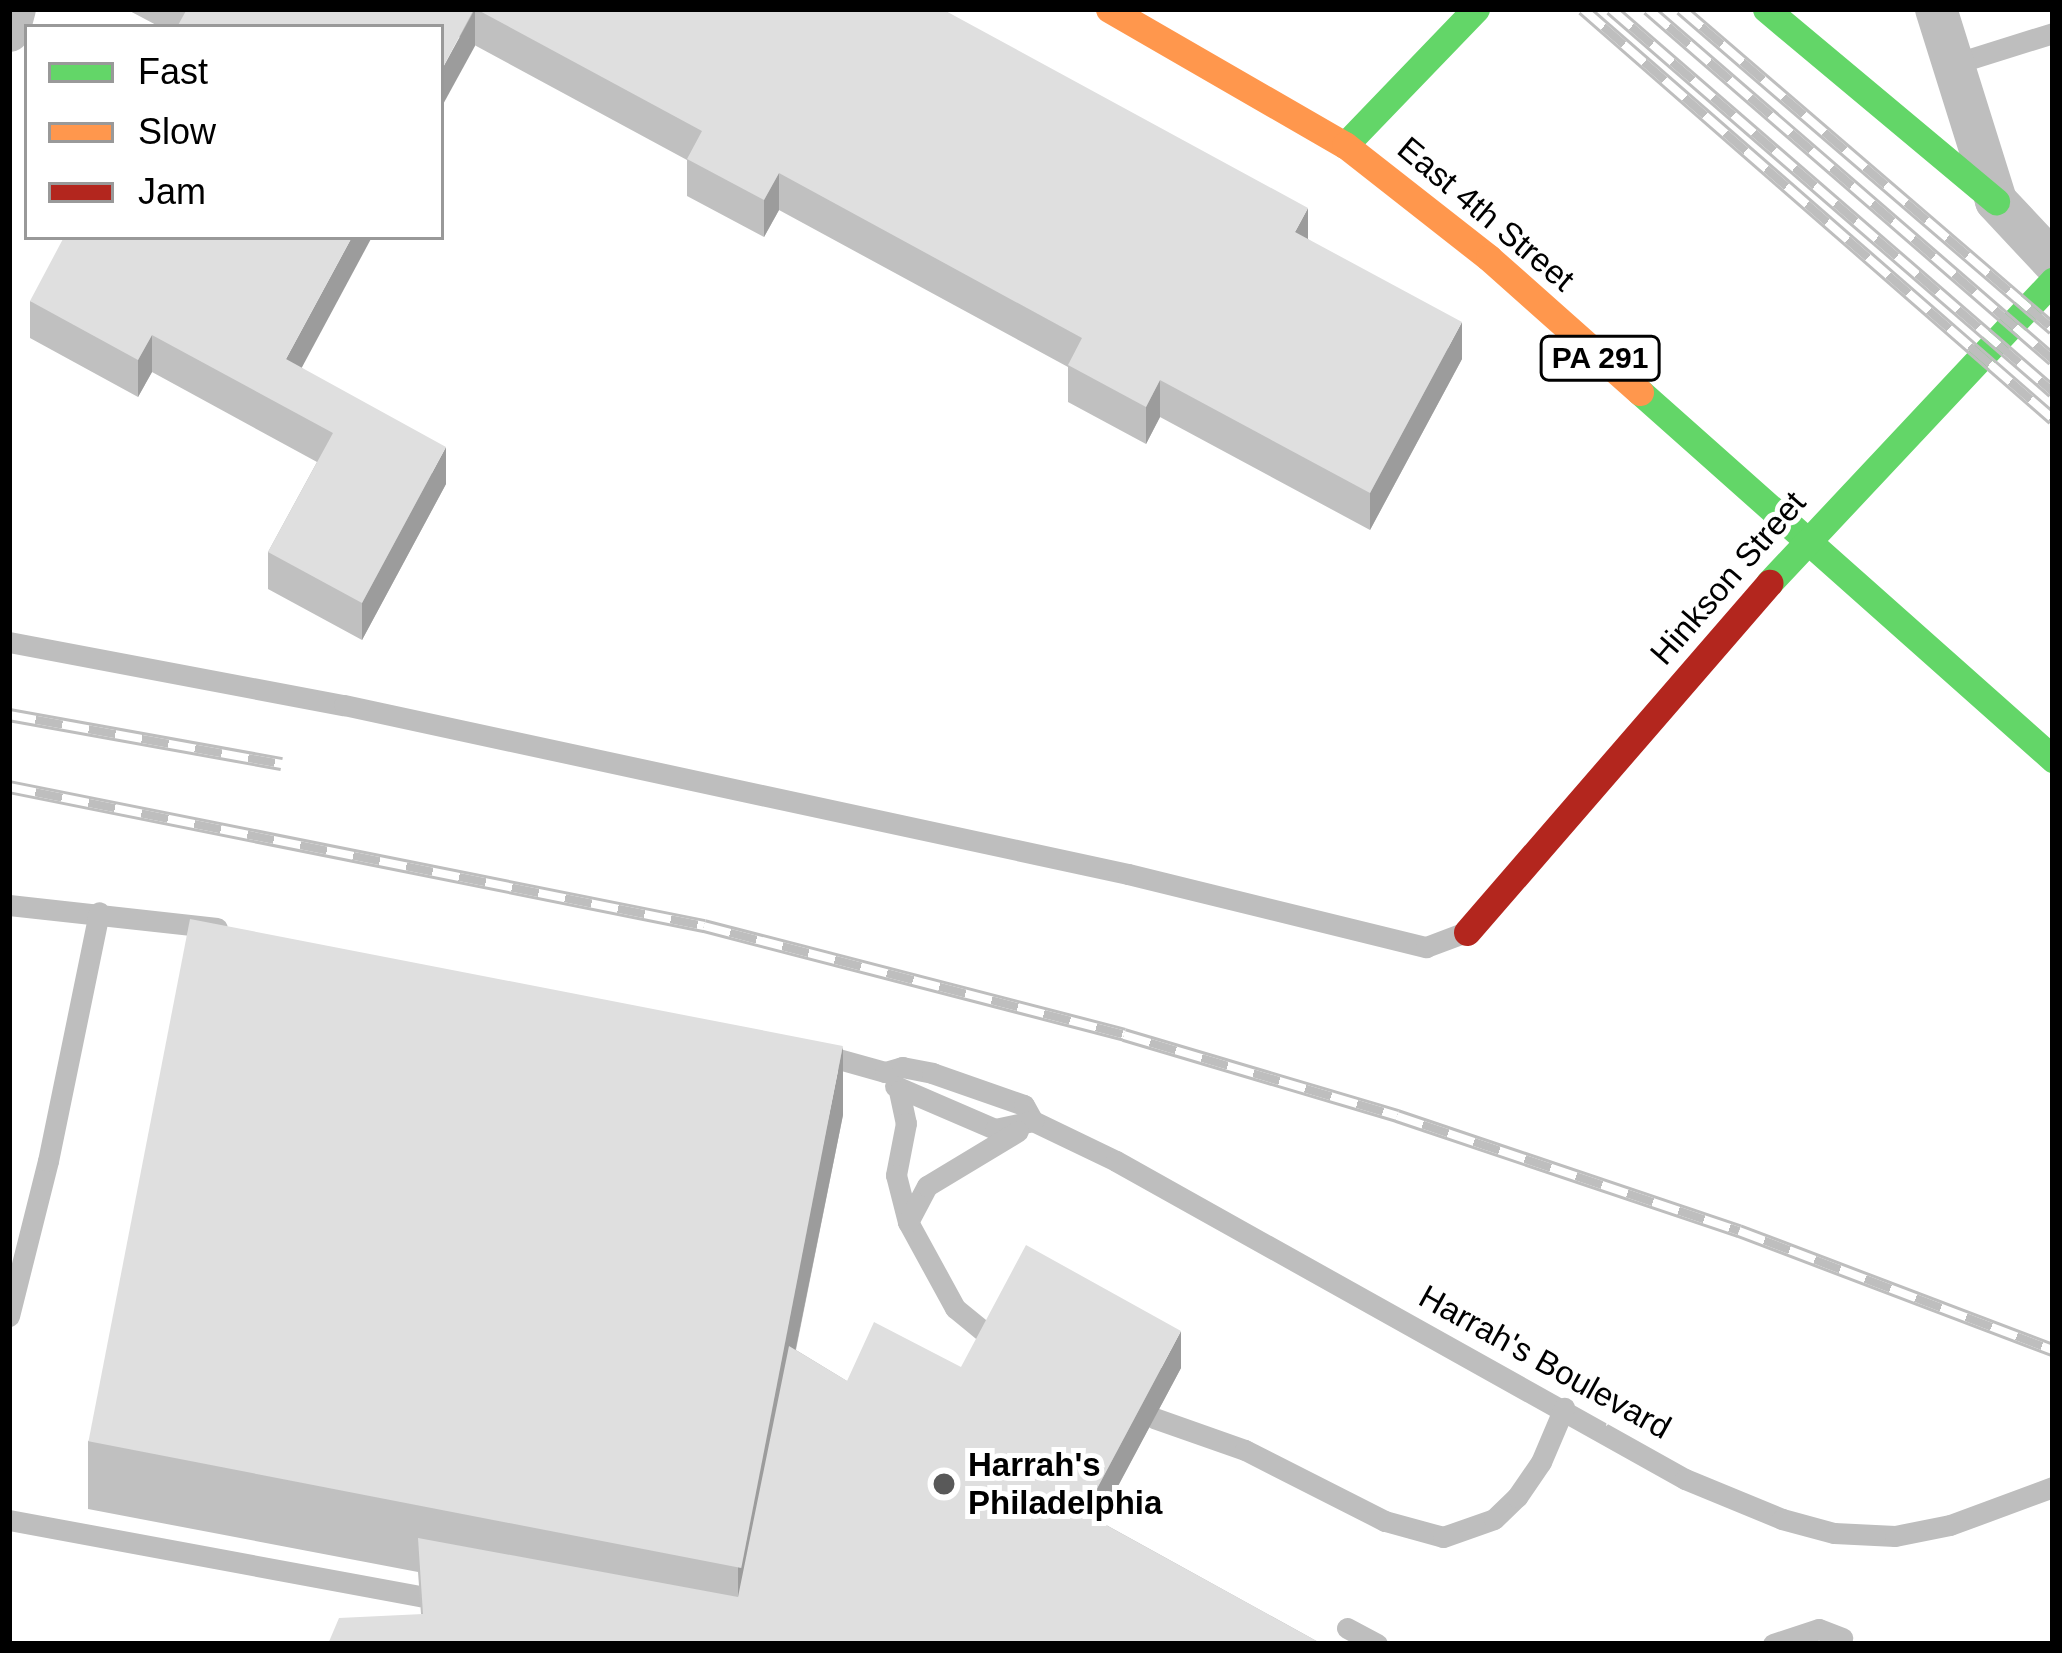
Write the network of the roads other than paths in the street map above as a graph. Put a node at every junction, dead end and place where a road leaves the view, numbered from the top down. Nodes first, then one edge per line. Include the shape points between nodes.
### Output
1 (11, 9) edge
2 (1109, 9) edge
3 (1476, 9) edge
4 (1766, 9) edge
5 (1936, 9) edge
6 (9, 31) edge
7 (2053, 33) edge
8 (1954, 64) junction
9 (1345, 145) junction
10 (1996, 201) junction
11 (2053, 262) edge
12 (2053, 280) edge
13 (1804, 543) junction
14 (9, 642) edge
15 (2053, 759) edge
16 (9, 904) edge
17 (99, 912) junction
18 (1467, 932) joint
19 (246, 935) edge
20 (794, 1055) edge
21 (885, 1072) junction
22 (899, 1091) junction
23 (1033, 1120) junction
24 (908, 1222) junction
25 (9, 1316) edge
26 (994, 1340) edge
27 (1564, 1408) junction
28 (1154, 1418) edge
29 (2053, 1487) edge
30 (9, 1520) edge
31 (420, 1597) edge
32 (1347, 1628) dead end
33 (1842, 1638) dead end
34 (1377, 1644) edge
35 (1773, 1644) edge

1 - 6 street
2 - 9 street, East 4th Street / PA 291
3 - 9 street
4 - 10 street
5 - 8 street
7 - 8 lane
8 - 10 street
9 - 13 street, East 4th Street / PA 291 via 1489,258
10 - 11 street
12 - 13 street, Hinkson Street
13 - 15 street, East 4th Street / PA 291
13 - 18 street, Hinkson Street
14 - 18 lane via 344,704 1426,947
16 - 17 lane
17 - 19 lane
17 - 25 lane
20 - 21 lane, Harrah's Boulevard
21 - 22 lane
21 - 23 lane, Harrah's Boulevard via 932,1073 1024,1106
22 - 23 lane via 994,1129
22 - 24 lane via 906,1123 896,1175
23 - 24 lane via 927,1186
23 - 27 lane, Harrah's Boulevard
24 - 26 lane via 955,1308
27 - 28 lane via 1517,1498 1494,1519 1443,1538 1385,1521 1245,1450
27 - 29 lane, Harrah's Boulevard via 1685,1479 1834,1533 1895,1536 1950,1525
30 - 31 lane
32 - 34 lane
33 - 35 lane via 1819,1629

